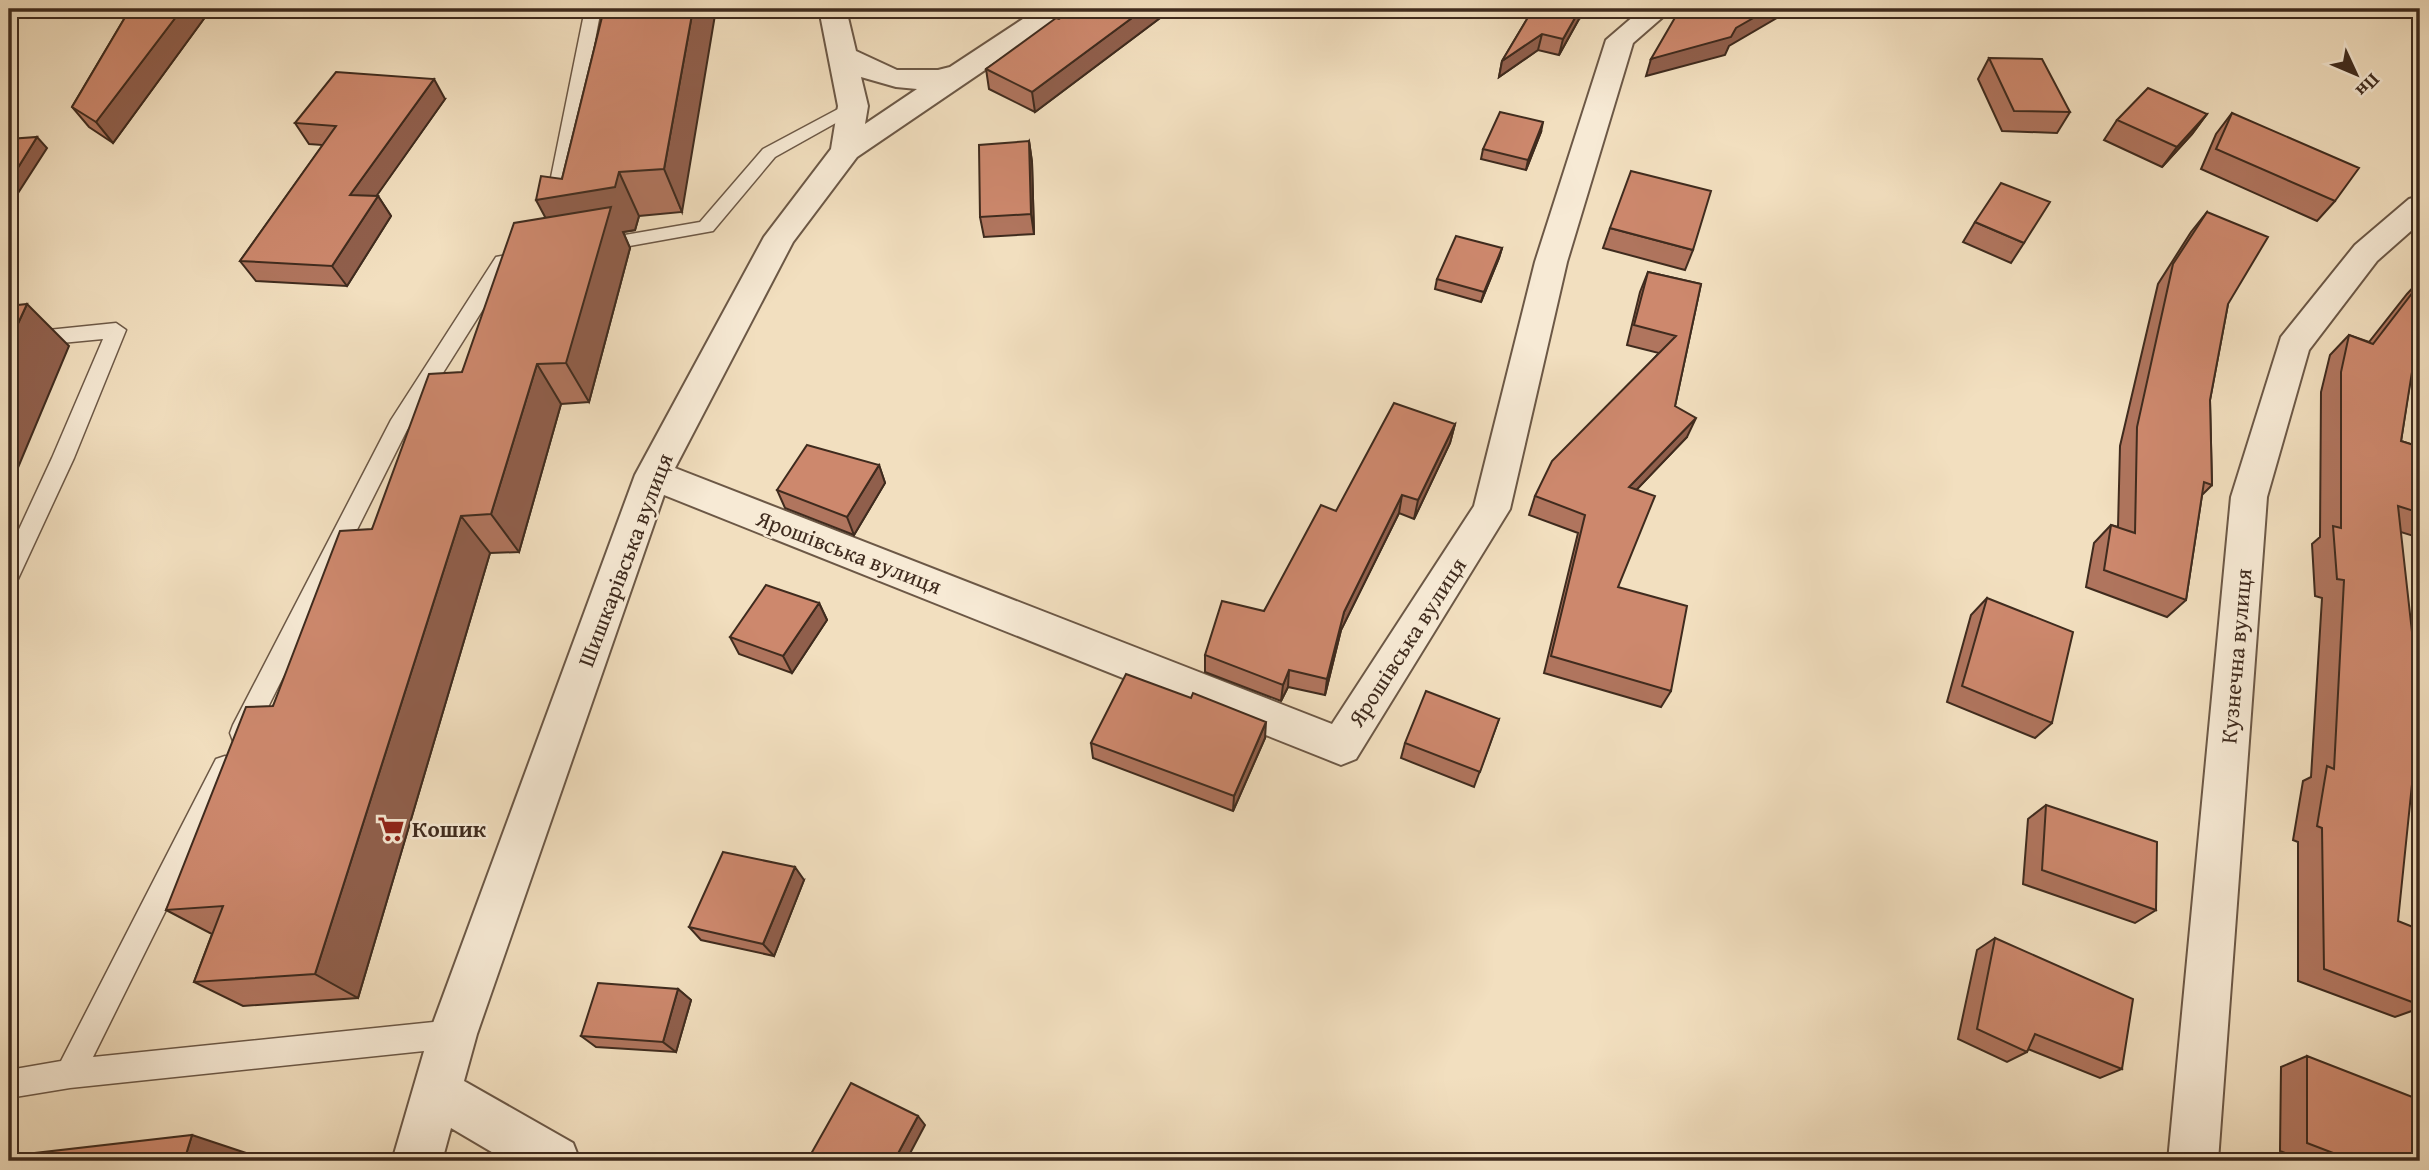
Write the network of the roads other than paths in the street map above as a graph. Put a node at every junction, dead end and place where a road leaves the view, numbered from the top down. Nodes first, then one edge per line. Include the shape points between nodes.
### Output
1 (593, 9) edge
2 (833, 9) edge
3 (1056, 9) edge
4 (1658, 9) edge
5 (843, 55) junction
6 (966, 71) junction
7 (853, 106) junction
8 (846, 150) junction
9 (2420, 206) edge
10 (550, 228) edge
11 (570, 251) edge
12 (545, 255) edge
13 (9, 341) edge
14 (653, 475) junction
15 (9, 574) edge
16 (453, 1034) junction
17 (70, 1074) junction
18 (9, 1084) edge
19 (435, 1092) junction
20 (417, 1161) edge
21 (555, 1161) edge
22 (2193, 1161) edge

1 - 10 lane
2 - 5 street
3 - 6 street, Шишкарівська вулиця
4 - 14 street, Ярошівська вулиця via 1619,40 1551,262 1492,509 1340,746
5 - 6 street via 869,72 908,82 933,81
5 - 7 street
6 - 8 street, Шишкарівська вулиця
7 - 8 street
7 - 11 lane via 769,153 706,227
8 - 14 street, Шишкарівська вулиця via 780,237
9 - 22 street, Кузнечна вулиця via 2366,253 2292,346 2249,497
12 - 17 lane via 503,262 398,426
13 - 15 lane via 116,330
14 - 16 street, Шишкарівська вулиця
16 - 17 lane
16 - 19 street, Шишкарівська вулиця
17 - 18 lane
19 - 20 street, Шишкарівська вулиця
19 - 21 street

